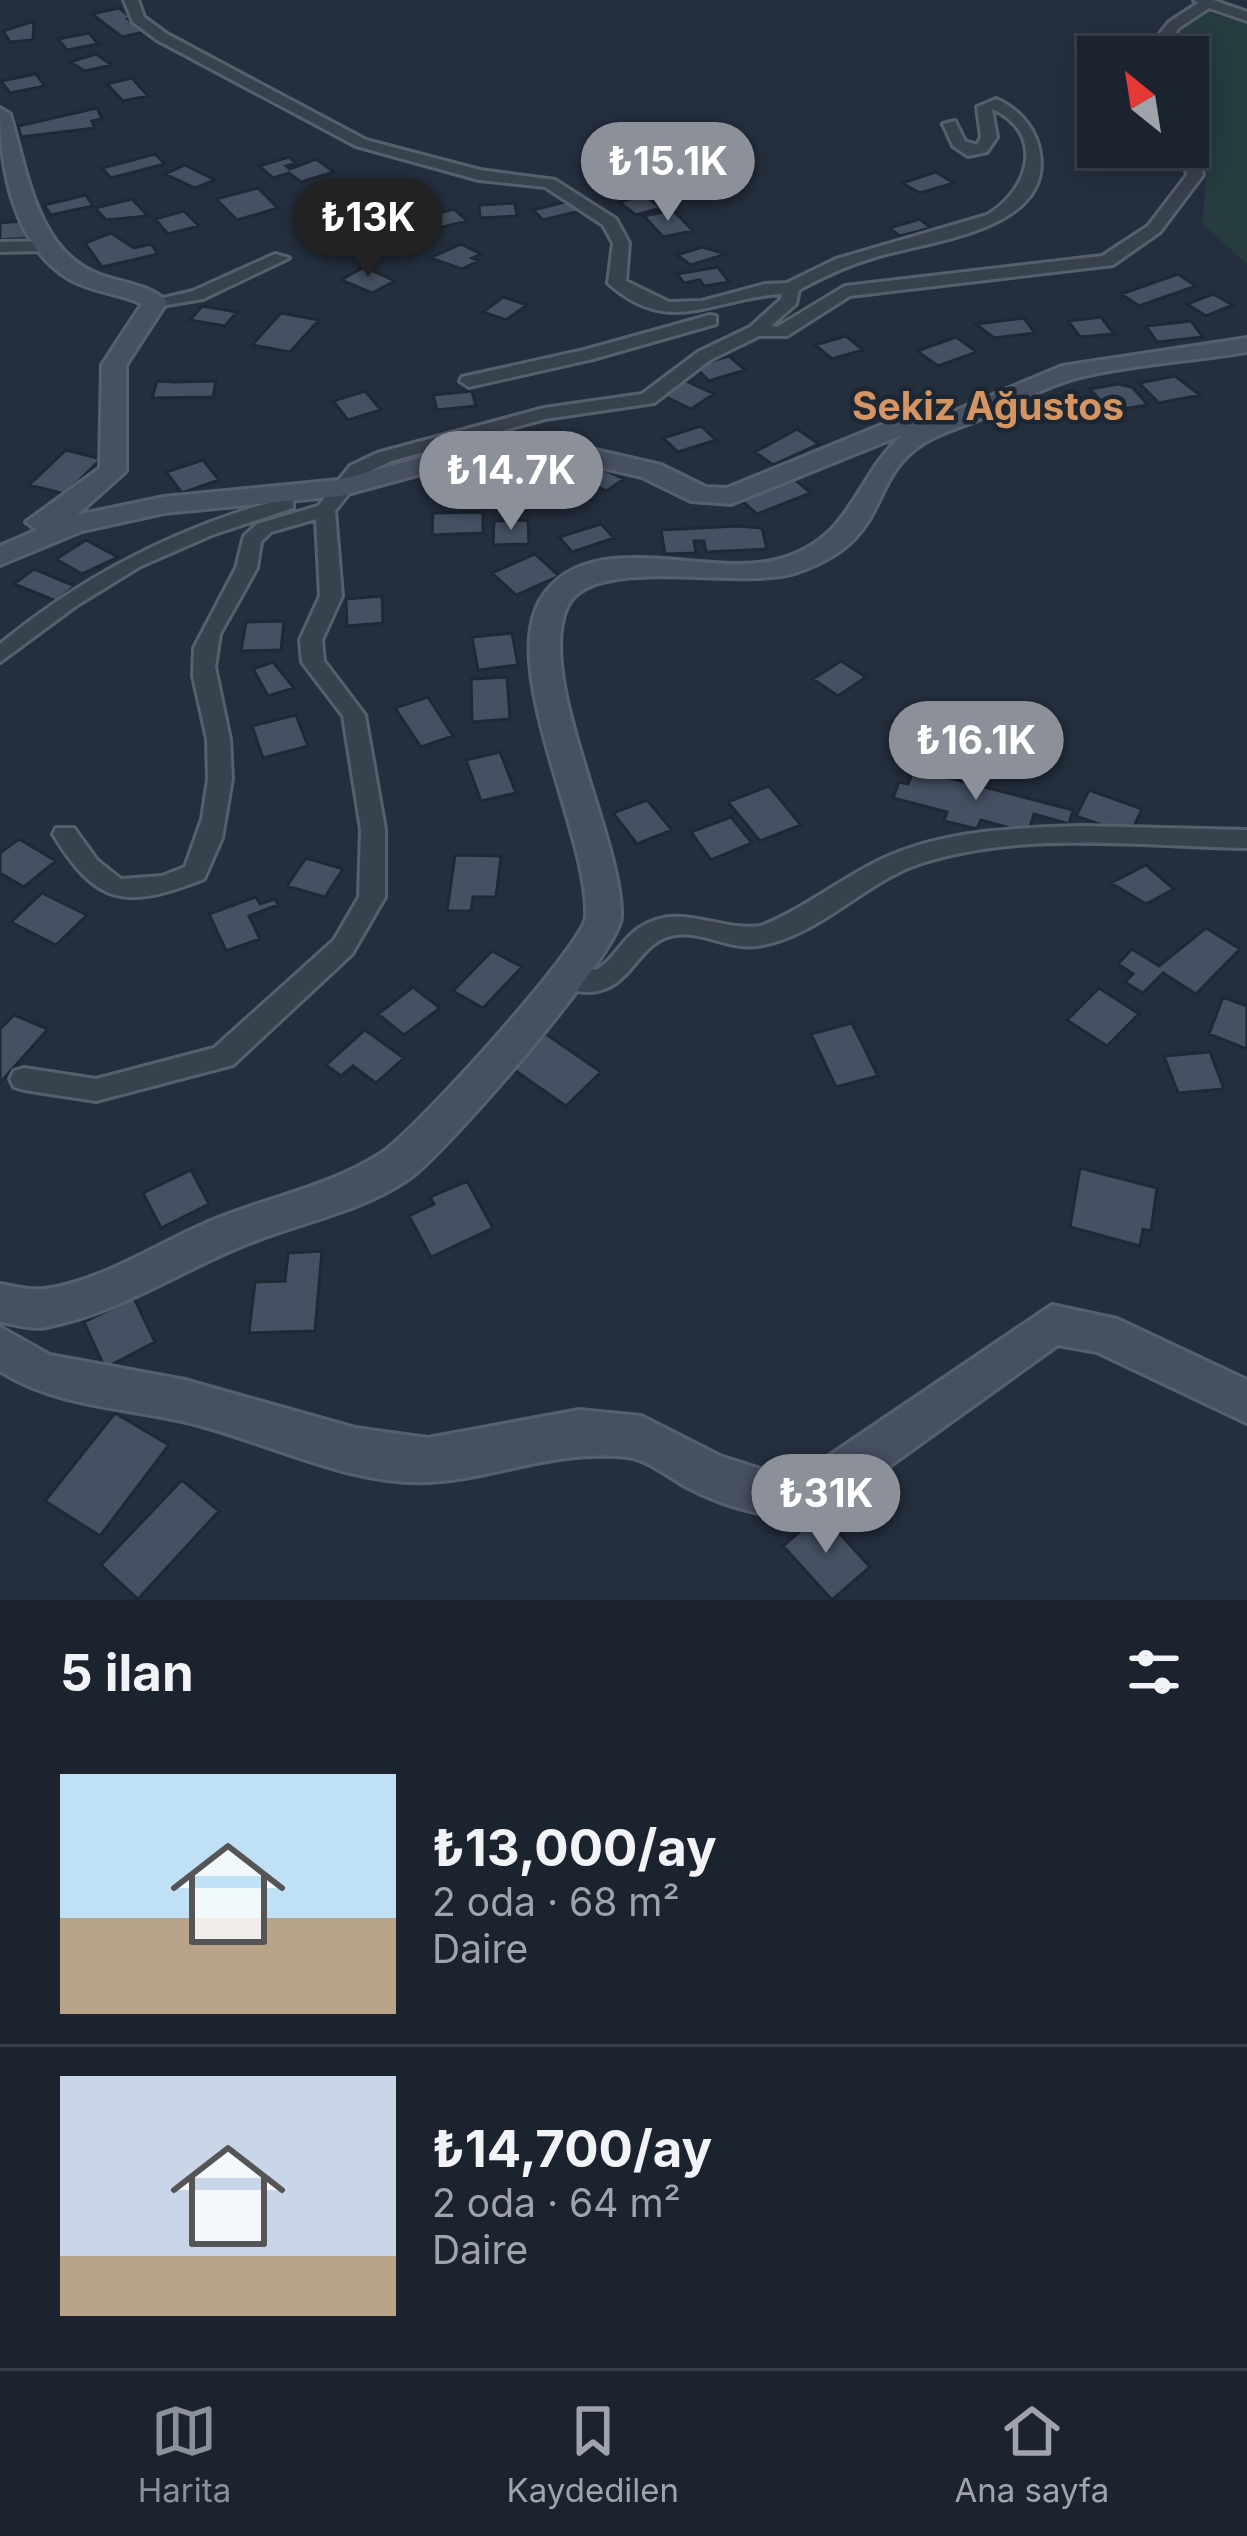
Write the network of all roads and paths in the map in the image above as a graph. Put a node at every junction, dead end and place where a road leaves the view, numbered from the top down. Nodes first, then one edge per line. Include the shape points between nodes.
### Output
1 (130, 0) edge
2 (1203, 2) edge
3 (1247, 17) edge
4 (1165, 36) edge
5 (0, 114) edge
6 (950, 124) dead end
7 (1193, 168) edge
8 (45, 246) junction
9 (0, 247) edge
10 (281, 258) dead end
11 (791, 288) junction
12 (727, 301) junction
13 (155, 302) junction
14 (756, 332) junction
15 (1247, 345) edge
16 (469, 381) dead end
17 (1036, 386) junction
18 (332, 499) junction
19 (0, 538) edge
20 (0, 556) edge
21 (0, 655) edge
22 (65, 834) dead end
23 (1247, 839) edge
24 (569, 980) junction
25 (24, 1079) dead end
26 (0, 1303) edge
27 (0, 1347) edge
28 (1247, 1402) edge

1 - 12 street via 138,19 162,37 361,143 479,176 549,183 576,198 610,223 621,243 617,283 640,299 672,311
2 - 3 street
2 - 4 street
5 - 8 street
6 - 11 street via 968,151 982,149 989,137 983,107 1010,111 1038,160 1028,189 997,217 884,245
7 - 14 street via 1154,230 1118,256 1080,268 845,291 781,332
8 - 9 street
8 - 13 street via 79,275
10 - 13 street via 197,295
11 - 12 street
11 - 14 street via 790,300
12 - 16 street via 710,320
13 - 19 street via 114,364 113,471 61,514
14 - 18 street via 704,356 646,399 437,440 357,470
15 - 17 street via 1142,357
17 - 18 street via 989,388 731,496 701,495 651,471 591,457 521,454 438,461
17 - 24 street via 914,438 885,464 840,542 788,566 747,573 613,568 578,576 553,603 544,646 604,923
18 - 20 street via 142,510 74,524
18 - 21 street via 213,526 105,573
18 - 22 street via 250,540 252,559 206,645 202,678 217,726 219,795 195,873 116,889
18 - 25 street via 331,596 311,640 313,662 354,715 373,829 372,897 344,946 223,1057 96,1090
23 - 24 street via 1092,836 918,855 758,938 663,927 616,975 597,984
24 - 26 street via 399,1164 131,1279 44,1309
27 - 28 street via 42,1374 185,1401 355,1450 428,1460 579,1431 641,1437 710,1475 767,1493 815,1492 1052,1324 1102,1333

